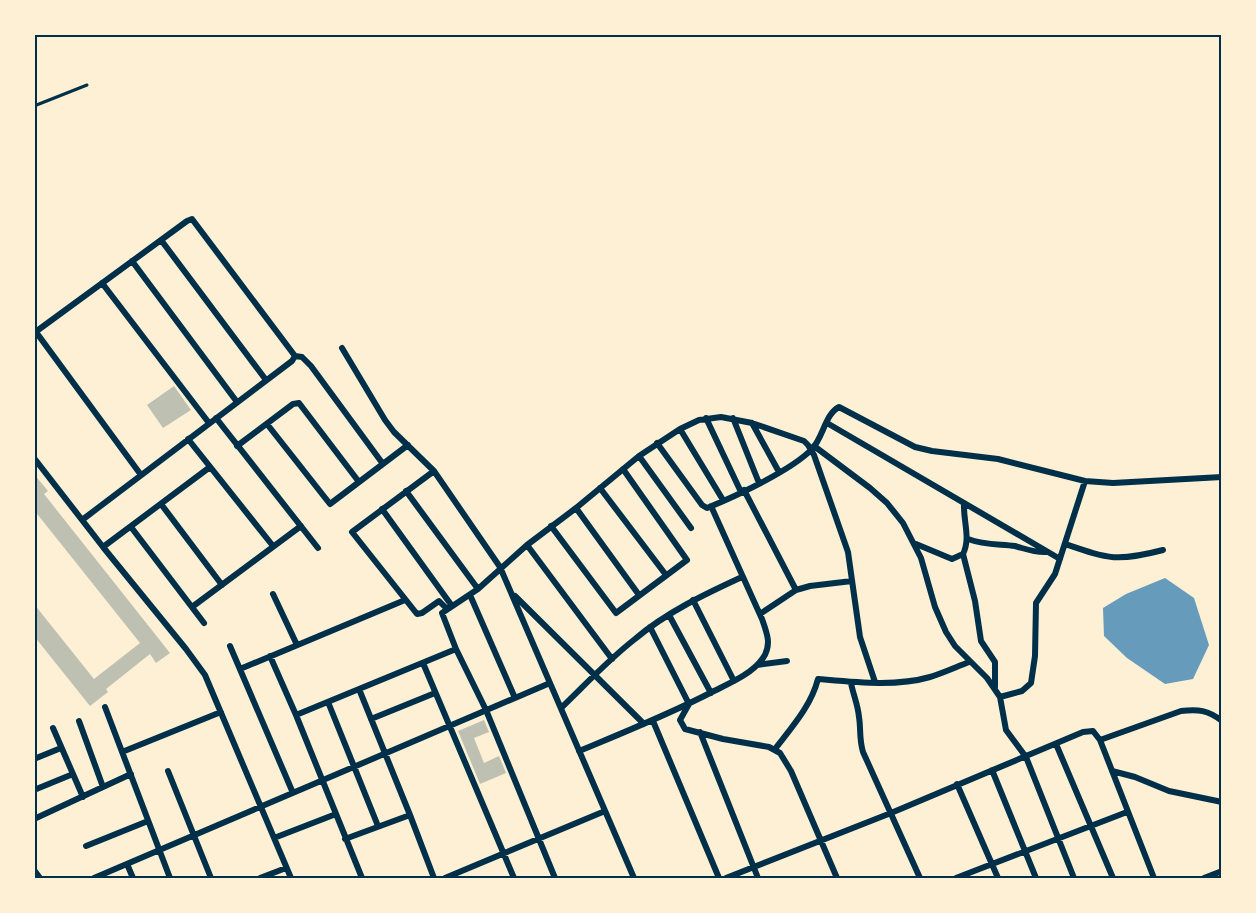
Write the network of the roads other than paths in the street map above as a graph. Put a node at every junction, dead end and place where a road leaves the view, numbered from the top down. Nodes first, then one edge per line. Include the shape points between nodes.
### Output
1 (87, 85) dead end
2 (34, 106) edge
3 (161, 240) junction
4 (132, 261) junction
5 (102, 283) junction
6 (35, 333) edge
7 (342, 348) dead end
8 (295, 356) junction
9 (266, 380) junction
10 (237, 402) junction
11 (216, 418) junction
12 (706, 418) junction
13 (733, 418) junction
14 (209, 423) junction
15 (752, 423) junction
16 (827, 423) junction
17 (267, 424) junction
18 (680, 429) junction
19 (188, 439) junction
20 (657, 443) junction
21 (408, 445) junction
22 (237, 446) junction
23 (813, 448) junction
24 (639, 456) junction
25 (35, 459) edge
26 (382, 464) junction
27 (210, 467) junction
28 (623, 470) junction
29 (434, 471) junction
30 (779, 472) junction
31 (141, 475) junction
32 (1221, 477) edge
33 (1085, 481) junction
34 (359, 482) junction
35 (759, 483) junction
36 (600, 488) junction
37 (406, 491) junction
38 (742, 491) junction
39 (723, 500) junction
40 (964, 503) junction
41 (161, 504) junction
42 (711, 506) junction
43 (576, 508) junction
44 (382, 509) junction
45 (82, 520) junction
46 (301, 526) junction
47 (551, 526) junction
48 (131, 527) junction
49 (691, 528) dead end
50 (968, 539) junction
51 (1065, 543) junction
52 (916, 544) junction
53 (527, 545) junction
54 (273, 546) junction
55 (103, 547) junction
56 (318, 548) dead end
57 (1163, 550) dead end
58 (1048, 552) junction
59 (963, 554) junction
60 (1060, 559) junction
61 (500, 567) junction
62 (666, 575) junction
63 (742, 577) junction
64 (852, 581) junction
65 (222, 585) junction
66 (478, 589) junction
67 (796, 590) junction
68 (511, 592) junction
69 (273, 594) dead end
70 (470, 595) junction
71 (639, 596) junction
72 (405, 600) junction
73 (693, 600) junction
74 (192, 607) junction
75 (449, 607) junction
76 (760, 614) junction
77 (669, 615) junction
78 (204, 623) dead end
79 (650, 627) junction
80 (297, 645) junction
81 (230, 646) dead end
82 (456, 649) junction
83 (270, 656) junction
84 (612, 659) junction
85 (788, 661) dead end
86 (969, 662) junction
87 (423, 663) junction
88 (758, 665) junction
89 (240, 669) junction
90 (596, 675) junction
91 (734, 681) junction
92 (875, 682) junction
93 (550, 683) junction
94 (851, 683) junction
95 (995, 688) junction
96 (359, 689) junction
97 (435, 693) junction
98 (711, 693) junction
99 (1000, 697) junction
100 (515, 698) junction
101 (328, 702) junction
102 (689, 704) junction
103 (105, 707) dead end
104 (561, 708) junction
105 (486, 710) junction
106 (221, 712) junction
107 (296, 715) junction
108 (371, 719) junction
109 (79, 721) dead end
110 (652, 721) junction
111 (1221, 721) edge
112 (644, 724) junction
113 (448, 726) junction
114 (53, 728) dead end
115 (700, 732) junction
116 (1100, 740) junction
117 (1056, 744) junction
118 (61, 748) junction
119 (775, 749) junction
120 (579, 751) junction
121 (122, 752) junction
122 (384, 753) junction
123 (1026, 757) junction
124 (34, 759) edge
125 (354, 766) junction
126 (992, 770) junction
127 (168, 771) dead end
128 (1112, 771) junction
129 (73, 774) junction
130 (130, 774) junction
131 (322, 780) junction
132 (957, 784) junction
133 (103, 787) junction
134 (34, 790) edge
135 (293, 793) junction
136 (83, 797) junction
137 (1221, 802) edge
138 (261, 807) junction
139 (605, 811) junction
140 (1127, 812) junction
141 (891, 813) junction
142 (336, 814) junction
143 (410, 815) junction
144 (34, 819) edge
145 (148, 821) junction
146 (378, 826) junction
147 (1091, 826) junction
148 (194, 836) junction
149 (274, 838) junction
150 (345, 839) junction
151 (539, 839) junction
152 (1058, 839) junction
153 (821, 841) junction
154 (86, 846) dead end
155 (159, 850) junction
156 (1025, 852) junction
157 (503, 854) junction
158 (127, 864) junction
159 (992, 865) junction
160 (754, 867) junction
161 (286, 868) junction
162 (34, 870) edge
163 (1221, 871) edge
164 (40, 879) edge
165 (94, 879) edge
166 (133, 879) edge
167 (170, 879) edge
168 (211, 879) edge
169 (260, 879) edge
170 (291, 879) edge
171 (362, 879) edge
172 (434, 879) edge
173 (446, 879) edge
174 (514, 879) edge
175 (555, 879) edge
176 (634, 879) edge
177 (719, 879) edge
178 (726, 879) edge
179 (758, 879) edge
180 (837, 879) edge
181 (920, 879) edge
182 (956, 879) edge
183 (998, 879) edge
184 (1036, 879) edge
185 (1074, 879) edge
186 (1113, 879) edge
187 (1154, 879) edge
188 (1204, 879) edge

1 - 2 lane
3 - 4 street
3 - 8 street via 192,219
3 - 9 street
4 - 5 street
4 - 10 street
5 - 6 street
5 - 14 street
6 - 31 street
7 - 21 street via 385,420
8 - 9 street
8 - 26 street via 311,366
9 - 10 street
10 - 11 street
11 - 14 street
11 - 22 street
12 - 13 street
12 - 18 street
12 - 38 street
13 - 15 street
13 - 35 street
14 - 19 street
15 - 23 street via 804,441
15 - 30 street
16 - 23 street
16 - 33 street via 836,408 843,408 915,447 998,459
16 - 40 street
17 - 22 street
17 - 34 street via 299,403
17 - 34 street via 330,504
18 - 20 street
18 - 39 street
19 - 27 street
19 - 31 street
20 - 24 street
20 - 42 street via 702,506
21 - 26 street
21 - 29 street
22 - 46 street
23 - 30 street
23 - 52 street via 887,503
23 - 64 street via 848,552
24 - 28 street
24 - 49 street
25 - 45 street
26 - 34 street
27 - 41 street
27 - 54 street
28 - 36 street
28 - 62 street via 687,560
29 - 37 street
29 - 61 street
30 - 35 street
31 - 45 street
32 - 33 street
33 - 51 street
35 - 38 street
36 - 43 street
36 - 62 street
37 - 44 street
37 - 66 street
38 - 39 street
38 - 67 street
39 - 42 street
40 - 50 street
40 - 58 street
41 - 48 street
41 - 65 street
42 - 63 street
43 - 47 street
43 - 71 street
44 - 72 street via 352,532
44 - 75 street
45 - 55 street
46 - 54 street
46 - 56 street
47 - 53 street
47 - 71 street via 616,613
48 - 55 street
48 - 74 street
50 - 58 street
50 - 59 street
51 - 57 street via 1118,559
51 - 60 street
52 - 59 street via 952,559
52 - 86 street via 945,632
53 - 61 street
53 - 84 street
54 - 65 street
55 - 106 street via 197,662
58 - 60 street
59 - 95 street via 981,641 995,662
60 - 99 street via 1050,584 1036,603 1031,682 1022,691
61 - 66 street
61 - 68 street
62 - 71 street
63 - 73 street
63 - 76 street
64 - 67 street
64 - 92 street via 860,637
65 - 74 street
66 - 70 street
67 - 76 street
68 - 90 street
68 - 93 street
69 - 80 street
70 - 75 street
70 - 100 street
72 - 75 street via 419,615 440,601
72 - 80 street
73 - 77 street
73 - 91 street
74 - 78 street
75 - 82 street via 442,615
76 - 88 street via 768,647
77 - 79 street
77 - 98 street
79 - 84 street
79 - 102 street
80 - 83 street
81 - 89 street
82 - 87 street
82 - 105 street
83 - 89 street
83 - 107 street
84 - 90 street
85 - 88 street
86 - 92 street via 928,677
86 - 95 street
87 - 96 street
87 - 97 street
88 - 91 street
89 - 135 street
90 - 104 street
90 - 112 street
91 - 98 street
92 - 94 street
93 - 100 street
93 - 104 street
94 - 119 street via 818,679 807,707
94 - 141 street via 859,714 860,741
95 - 99 street
96 - 101 street
96 - 108 street
97 - 108 street
97 - 113 street
98 - 102 street
99 - 123 street via 1006,730
100 - 105 street
101 - 107 street
101 - 125 street
102 - 110 street
102 - 115 street via 680,720 685,729
103 - 121 street
104 - 120 street
105 - 113 street
105 - 151 street
106 - 121 street
106 - 138 street
107 - 131 street
108 - 122 street
109 - 133 street
110 - 112 street
110 - 177 street
111 - 116 street via 1203,710 1188,710
112 - 120 street
113 - 122 street
113 - 157 street
114 - 118 street
115 - 119 street
115 - 160 street
116 - 117 street via 1088,731
116 - 128 street
117 - 123 street
117 - 147 street
118 - 124 street
118 - 129 street
119 - 153 street via 787,763
120 - 139 street
121 - 130 street
122 - 125 street
122 - 143 street
123 - 126 street
123 - 152 street
125 - 131 street
125 - 146 street
126 - 132 street
126 - 156 street
127 - 148 street
128 - 137 street via 1169,791
128 - 140 street
129 - 134 street
129 - 136 street
130 - 133 street
130 - 145 street
131 - 135 street
131 - 142 street
132 - 141 street
132 - 159 street
133 - 136 street
135 - 138 street
136 - 144 street
138 - 148 street
138 - 149 street
139 - 151 street
139 - 176 street
140 - 147 street
140 - 187 street
141 - 153 street
141 - 181 street
142 - 149 street
142 - 150 street
143 - 146 street
143 - 172 street
145 - 154 street
145 - 155 street
146 - 150 street
147 - 152 street
147 - 186 street
148 - 155 street
148 - 168 street
149 - 161 street
150 - 171 street
151 - 157 street
151 - 175 street
152 - 156 street
152 - 185 street
153 - 160 street
153 - 180 street
155 - 158 street
155 - 167 street
156 - 159 street
156 - 184 street
157 - 173 street
157 - 174 street
158 - 165 street
158 - 166 street
159 - 182 street
159 - 183 street
160 - 178 street
160 - 179 street
161 - 169 street
161 - 170 street
162 - 164 street
163 - 188 street

